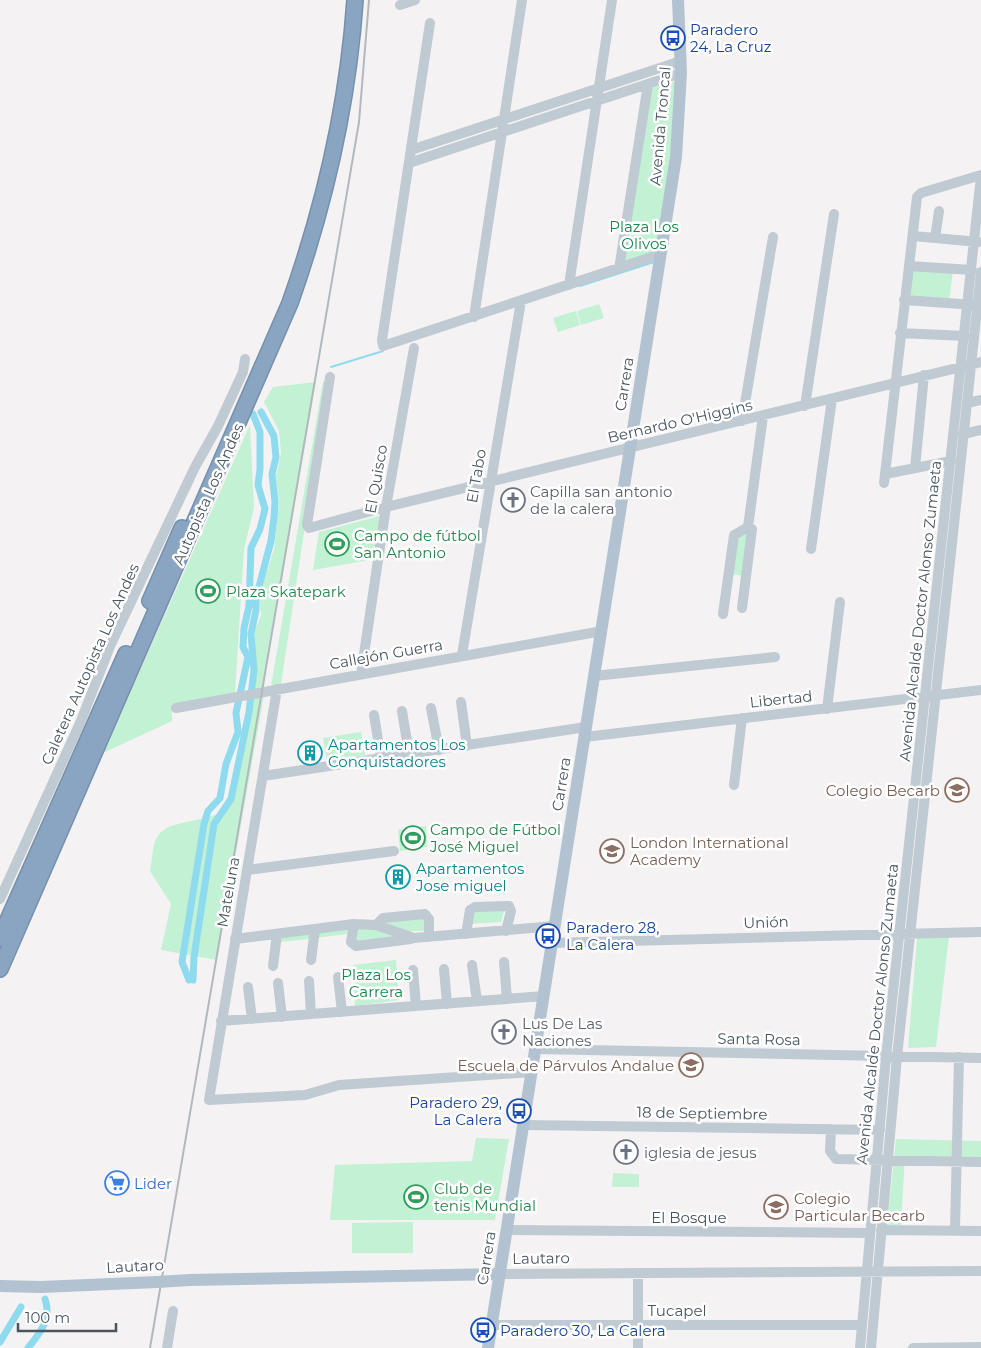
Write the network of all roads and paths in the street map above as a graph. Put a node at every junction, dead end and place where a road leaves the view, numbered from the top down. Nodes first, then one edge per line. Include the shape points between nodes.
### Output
1 (346, 0) edge
2 (355, 0) edge
3 (415, 0) edge
4 (522, 0) edge
5 (612, 0) edge
6 (678, 0) edge
7 (400, 5) dead end
8 (430, 23) dead end
9 (681, 67) junction
10 (648, 84) junction
11 (599, 88) junction
12 (597, 100) junction
13 (505, 120) junction
14 (502, 131) junction
15 (411, 150) junction
16 (409, 163) junction
17 (981, 175) edge
18 (938, 211) dead end
19 (834, 214) dead end
20 (913, 236) junction
21 (773, 237) dead end
22 (935, 238) junction
23 (978, 242) edge
24 (661, 254) junction
25 (909, 266) junction
26 (619, 269) junction
27 (979, 272) edge
28 (569, 285) junction
29 (904, 300) junction
30 (521, 301) junction
31 (976, 305) edge
32 (474, 317) junction
33 (900, 333) junction
34 (965, 336) junction
35 (414, 348) dead end
36 (245, 359) dead end
37 (981, 362) edge
38 (965, 366) junction
39 (924, 375) junction
40 (330, 377) dead end
41 (894, 383) junction
42 (832, 399) junction
43 (981, 400) edge
44 (967, 403) junction
45 (805, 406) junction
46 (763, 416) junction
47 (742, 421) junction
48 (981, 430) edge
49 (963, 434) junction
50 (631, 447) junction
51 (951, 460) junction
52 (915, 468) junction
53 (491, 483) junction
54 (386, 507) junction
55 (748, 527) junction
56 (811, 549) dead end
57 (840, 602) dead end
58 (742, 608) dead end
59 (723, 614) dead end
60 (602, 631) junction
61 (462, 656) junction
62 (775, 657) dead end
63 (361, 674) junction
64 (594, 676) junction
65 (277, 689) junction
66 (981, 690) edge
67 (931, 694) junction
68 (461, 702) dead end
69 (176, 708) dead end
70 (431, 708) dead end
71 (827, 709) junction
72 (402, 711) dead end
73 (374, 715) dead end
74 (742, 718) junction
75 (586, 732) junction
76 (467, 746) junction
77 (439, 750) junction
78 (409, 754) junction
79 (381, 758) junction
80 (263, 776) junction
81 (734, 785) dead end
82 (394, 851) dead end
83 (247, 870) junction
84 (0, 900) edge
85 (354, 924) junction
86 (376, 925) junction
87 (555, 926) junction
88 (314, 928) junction
89 (506, 931) junction
90 (981, 932) edge
91 (277, 934) junction
92 (466, 934) junction
93 (899, 934) junction
94 (910, 934) junction
95 (429, 937) junction
96 (0, 938) edge
97 (414, 938) junction
98 (235, 939) junction
99 (552, 943) junction
100 (311, 960) dead end
101 (504, 962) dead end
102 (472, 965) dead end
103 (273, 966) dead end
104 (0, 969) edge
105 (444, 969) dead end
106 (413, 970) dead end
107 (338, 978) dead end
108 (309, 982) dead end
109 (278, 983) dead end
110 (248, 987) dead end
111 (544, 996) junction
112 (507, 999) junction
113 (477, 1001) junction
114 (447, 1004) junction
115 (416, 1006) junction
116 (342, 1012) junction
117 (311, 1014) junction
118 (282, 1017) junction
119 (252, 1019) junction
120 (221, 1021) junction
121 (536, 1050) junction
122 (886, 1057) junction
123 (898, 1057) junction
124 (959, 1058) junction
125 (981, 1058) edge
126 (532, 1072) junction
127 (524, 1125) junction
128 (831, 1129) junction
129 (880, 1130) junction
130 (877, 1158) junction
131 (889, 1159) junction
132 (957, 1161) junction
133 (981, 1162) edge
134 (507, 1230) junction
135 (881, 1230) junction
136 (955, 1230) junction
137 (981, 1231) edge
138 (870, 1233) junction
139 (981, 1271) edge
140 (872, 1272) junction
141 (638, 1273) junction
142 (500, 1274) junction
143 (471, 1276) junction
144 (0, 1286) edge
145 (41, 1287) junction
146 (0, 1293) edge
147 (496, 1300) junction
148 (173, 1311) dead end
149 (492, 1325) junction
150 (638, 1325) junction
151 (862, 1325) junction
152 (981, 1347) edge
153 (166, 1348) edge
154 (488, 1348) edge
155 (638, 1348) edge
156 (860, 1348) edge
157 (870, 1348) edge
158 (913, 1348) edge

1 - 96 highway, Autopista Los Andes via 339,72 327,140 310,210 285,288 240,398
2 - 104 highway, Autopista Los Andes via 347,79 333,157 310,244 290,303
3 - 7 street
4 - 13 street
5 - 11 street
6 - 9 main road, Avenida Troncal
8 - 15 street
9 - 10 street
9 - 11 street
9 - 24 main road, Avenida Troncal via 676,157
10 - 12 street
10 - 26 street
11 - 12 street
11 - 13 street
12 - 14 street
12 - 28 street
13 - 14 street
13 - 15 street
14 - 16 street
14 - 32 street
15 - 16 street
16 - 32 street via 383,346
17 - 20 street via 918,194
17 - 23 street, Avenida Alcalde Doctor Alonso Zumaeta
18 - 22 street
19 - 45 street
20 - 22 street
20 - 25 street
21 - 47 street
22 - 23 street
23 - 27 street, Avenida Alcalde Doctor Alonso Zumaeta
24 - 26 street
24 - 50 main road, Carrera
25 - 27 street
25 - 29 street
26 - 28 street
27 - 31 street, Avenida Alcalde Doctor Alonso Zumaeta
28 - 30 street
29 - 31 street
29 - 33 street
30 - 32 street
30 - 53 street, El Tabo
31 - 34 street, Avenida Alcalde Doctor Alonso Zumaeta
31 - 38 street, Avenida Alcalde Doctor Alonso Zumaeta
33 - 34 street
33 - 41 street
34 - 38 street, Avenida Alcalde Doctor Alonso Zumaeta
35 - 54 street, El Quisco
36 - 84 street, Caletera Autopista Los Andes via 243,372 218,426 111,644 80,723
37 - 38 street, Bernardo O'Higgins
38 - 39 street, Bernardo O'Higgins
38 - 44 street, Avenida Alcalde Doctor Alonso Zumaeta
38 - 51 street, Avenida Alcalde Doctor Alonso Zumaeta
39 - 41 street, Bernardo O'Higgins
39 - 52 street
40 - 54 street, Bernardo O'Higgins via 308,528
41 - 42 street, Bernardo O'Higgins
41 - 52 street via 884,478
42 - 45 street, Bernardo O'Higgins
42 - 56 street
43 - 44 street
44 - 49 street, Avenida Alcalde Doctor Alonso Zumaeta
45 - 46 street, Bernardo O'Higgins
46 - 47 street, Bernardo O'Higgins
46 - 55 street
47 - 50 street, Bernardo O'Higgins
48 - 49 street
49 - 67 street, Avenida Alcalde Doctor Alonso Zumaeta
50 - 53 street, Bernardo O'Higgins
50 - 60 main road, Carrera
51 - 52 street
51 - 67 street, Avenida Alcalde Doctor Alonso Zumaeta
53 - 54 street, Bernardo O'Higgins
53 - 61 street, El Tabo
54 - 63 street, El Quisco
55 - 58 street via 752,529
55 - 59 street via 734,535
57 - 71 street
60 - 61 street, Callejón Guerra
60 - 64 main road, Carrera
61 - 63 street, Callejón Guerra
62 - 64 street
63 - 65 street, Callejón Guerra
64 - 75 main road, Carrera
65 - 69 street, Callejón Guerra
65 - 80 street, Mateluna
66 - 67 street, Libertad
67 - 71 street, Libertad
67 - 93 street, Avenida Alcalde Doctor Alonso Zumaeta
67 - 94 street, Avenida Alcalde Doctor Alonso Zumaeta
68 - 76 street
70 - 77 street
71 - 74 street, Libertad
72 - 78 street
73 - 79 street
74 - 75 street, Libertad
74 - 81 street
75 - 76 street, Libertad
75 - 87 main road, Carrera
76 - 77 street, Libertad
77 - 78 street, Libertad
78 - 79 street, Libertad
79 - 80 street, Libertad
80 - 83 street, Mateluna
82 - 83 street
83 - 98 street, Mateluna
85 - 86 street
85 - 88 street
85 - 97 street via 351,942 356,946
86 - 95 street via 383,918 424,914 429,919
86 - 97 street
87 - 89 street
87 - 99 main road, Carrera
88 - 91 street
88 - 100 street
89 - 92 street
89 - 92 street via 509,906 475,907 470,910
90 - 94 street, Unión
91 - 98 street
91 - 103 street
92 - 95 street
93 - 94 street, Unión
93 - 99 street, Unión
93 - 122 street, Avenida Alcalde Doctor Alonso Zumaeta
94 - 123 street, Avenida Alcalde Doctor Alonso Zumaeta
95 - 97 street
98 - 120 street, Mateluna
99 - 111 main road, Carrera
101 - 112 street
102 - 113 street
105 - 114 street
106 - 115 street
107 - 116 street
108 - 117 street
109 - 118 street
110 - 119 street
111 - 112 street
111 - 121 main road, Carrera
112 - 113 street
113 - 114 street
114 - 115 street
115 - 116 street
116 - 117 street
117 - 118 street
118 - 119 street
119 - 120 street
120 - 126 street, Mateluna via 209,1100 305,1095 339,1084
121 - 122 street, Santa Rosa
121 - 126 main road, Carrera
122 - 123 street, Santa Rosa
122 - 129 street, Avenida Alcalde Doctor Alonso Zumaeta
123 - 124 street, Santa Rosa
123 - 131 street, Avenida Alcalde Doctor Alonso Zumaeta
124 - 125 street, Santa Rosa
124 - 132 street
126 - 127 main road, Carrera
127 - 128 street, 18 de Septiembre
127 - 134 main road, Carrera
128 - 129 street, 18 de Septiembre
128 - 130 street via 832,1156 836,1159
129 - 130 street, Avenida Alcalde Doctor Alonso Zumaeta
130 - 131 street
130 - 138 street, Avenida Alcalde Doctor Alonso Zumaeta
131 - 132 street
131 - 135 street, Avenida Alcalde Doctor Alonso Zumaeta
132 - 133 street
132 - 136 street
134 - 138 street, El Bosque
134 - 142 main road, Carrera
135 - 136 street
135 - 140 street, Avenida Alcalde Doctor Alonso Zumaeta
136 - 137 street
138 - 140 street, Avenida Alcalde Doctor Alonso Zumaeta
139 - 140 street, Lautaro
140 - 141 street, Lautaro
140 - 151 street, Avenida Alcalde Doctor Alonso Zumaeta
140 - 157 street, Avenida Alcalde Doctor Alonso Zumaeta
141 - 142 street, Lautaro
141 - 150 street
142 - 143 main road, Lautaro
142 - 147 main road, Carrera
143 - 145 main road, Lautaro, bridge via 190,1280
143 - 147 main road via 488,1287
144 - 145 main road, Lautaro
145 - 146 main road, Lautaro
147 - 149 main road, Carrera
148 - 153 street
149 - 150 street, Tucapel
149 - 154 main road, Carrera
150 - 151 street, Tucapel
150 - 155 street
151 - 156 street, Avenida Alcalde Doctor Alonso Zumaeta
152 - 158 street

